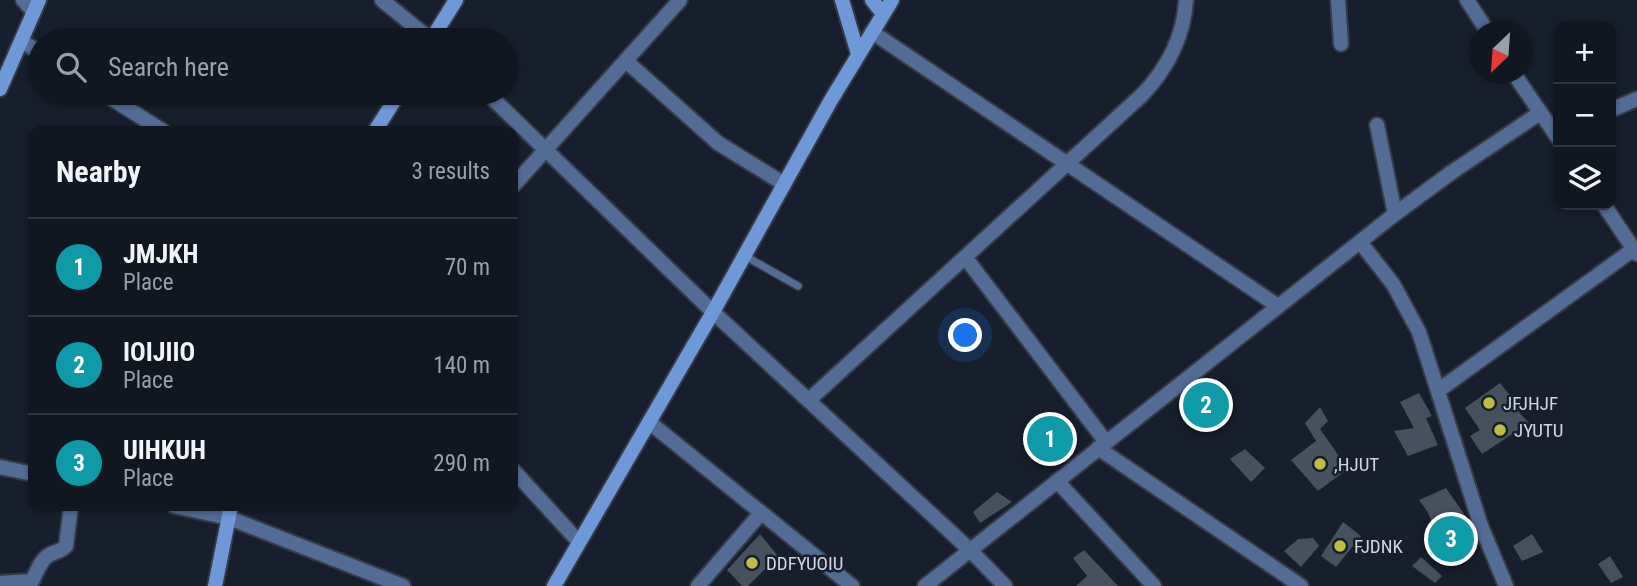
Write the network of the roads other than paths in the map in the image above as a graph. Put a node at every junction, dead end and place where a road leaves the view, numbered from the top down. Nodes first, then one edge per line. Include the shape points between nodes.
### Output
1 (23, 0) edge
2 (382, 0) edge
3 (456, 0) edge
4 (680, 0) edge
5 (842, 0) edge
6 (872, 0) edge
7 (892, 0) edge
8 (1186, 0) edge
9 (1338, 0) edge
10 (1467, 0) edge
11 (37, 6) edge
12 (883, 14) junction
13 (1481, 21) edge
14 (416, 28) edge
15 (438, 28) edge
16 (872, 32) junction
17 (22, 41) junction
18 (1341, 44) dead end
19 (28, 45) edge
20 (858, 54) junction
21 (626, 61) junction
22 (1521, 84) edge
23 (0, 89) edge
24 (1637, 99) edge
25 (122, 105) edge
26 (391, 105) edge
27 (500, 105) edge
28 (1616, 108) edge
29 (1540, 113) junction
30 (1377, 125) dead end
31 (155, 126) edge
32 (378, 126) edge
33 (1553, 131) edge
34 (547, 149) junction
35 (1067, 164) junction
36 (518, 181) edge
37 (784, 184) junction
38 (1607, 210) edge
39 (1395, 214) junction
40 (1360, 242) junction
41 (1636, 251) edge
42 (745, 256) junction
43 (965, 257) junction
44 (798, 286) dead end
45 (1278, 306) junction
46 (713, 312) junction
47 (1439, 390) junction
48 (809, 400) junction
49 (649, 422) junction
50 (1102, 445) junction
51 (0, 467) edge
52 (28, 473) edge
53 (518, 475) edge
54 (1057, 481) junction
55 (70, 511) edge
56 (230, 512) edge
57 (761, 513) junction
58 (579, 542) junction
59 (970, 550) junction
60 (0, 583) edge
61 (215, 586) edge
62 (403, 586) edge
63 (554, 586) edge
64 (698, 586) edge
65 (852, 586) edge
66 (925, 586) edge
67 (1005, 586) edge
68 (1154, 586) edge
69 (1301, 586) edge
70 (1506, 586) edge

1 - 11 street
2 - 14 street
3 - 15 street
4 - 21 street
5 - 20 street
6 - 12 street
7 - 12 street
8 - 35 street via 1177,41 1156,81
9 - 18 street
10 - 13 street
11 - 17 street
12 - 16 street
16 - 20 street
16 - 35 street
17 - 19 street
17 - 23 street
20 - 37 street
21 - 34 street
21 - 37 street via 718,142
22 - 29 street
24 - 28 street
25 - 31 street
26 - 32 street
27 - 34 street
29 - 33 street
29 - 39 street
30 - 39 street
34 - 36 street
34 - 46 street
35 - 43 street
35 - 45 street
37 - 42 street
38 - 41 street
39 - 40 street
40 - 45 street
40 - 47 street via 1407,308
41 - 47 street
42 - 44 lane
42 - 46 street
43 - 48 street
43 - 50 street
45 - 50 street
46 - 48 street
46 - 49 street
47 - 70 street via 1480,526
48 - 59 street
49 - 57 street
49 - 58 street
50 - 54 street
50 - 69 street
51 - 52 street
53 - 58 street
54 - 59 street
54 - 68 street
55 - 60 street via 66,547 49,555 32,581
56 - 61 street
56 - 62 street
57 - 64 street
57 - 65 street
58 - 63 street
59 - 66 street
59 - 67 street

